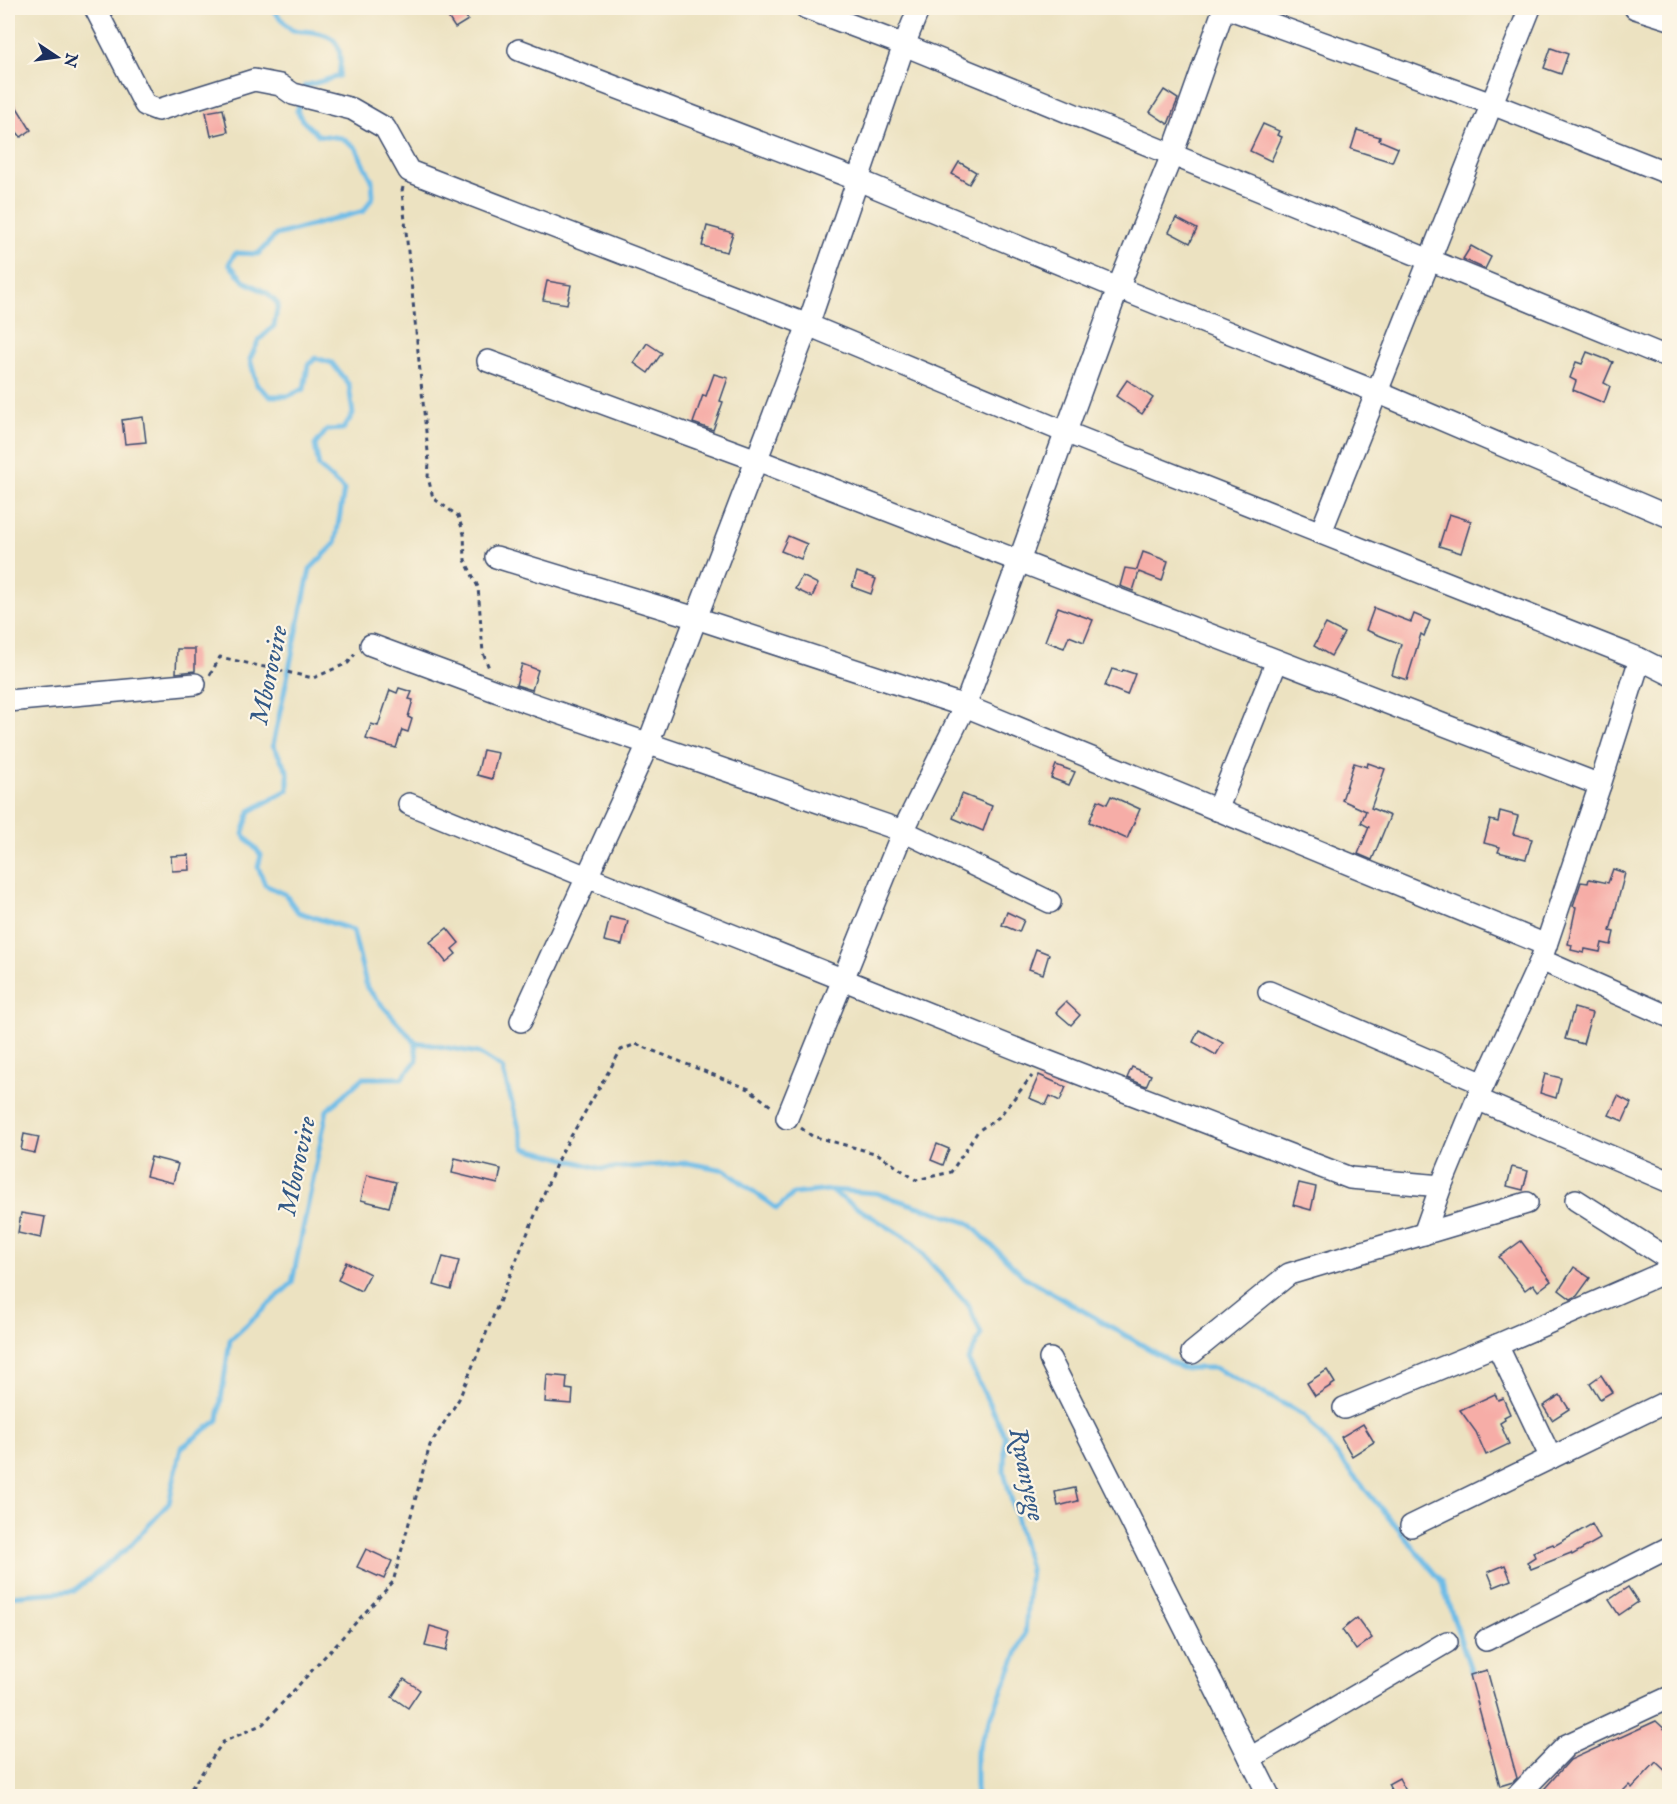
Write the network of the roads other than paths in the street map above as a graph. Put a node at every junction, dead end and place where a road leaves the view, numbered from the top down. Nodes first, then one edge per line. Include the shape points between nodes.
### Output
1 (95, 8) edge
2 (806, 8) edge
3 (920, 8) edge
4 (1226, 8) edge
5 (1530, 8) edge
6 (1635, 8) edge
7 (1670, 20) edge
8 (904, 45) junction
9 (519, 50) dead end
10 (1492, 104) junction
11 (1172, 155) junction
12 (1670, 174) edge
13 (858, 180) junction
14 (1429, 261) junction
15 (1118, 288) junction
16 (808, 325) junction
17 (1670, 356) edge
18 (489, 361) dead end
19 (1377, 392) junction
20 (1065, 432) junction
21 (757, 460) junction
22 (1670, 517) edge
23 (1321, 532) junction
24 (496, 557) dead end
25 (1019, 561) junction
26 (696, 618) junction
27 (371, 645) road end
28 (1640, 659) junction
29 (1277, 661) junction
30 (1670, 674) edge
31 (195, 684) road end
32 (8, 701) edge
33 (965, 706) junction
34 (648, 744) junction
35 (1600, 785) junction
36 (409, 804) dead end
37 (1217, 810) junction
38 (903, 831) junction
39 (587, 878) junction
40 (1050, 902) dead end
41 (1543, 952) junction
42 (842, 979) junction
43 (1269, 992) dead end
44 (1670, 1017) edge
45 (521, 1021) dead end
46 (1481, 1091) junction
47 (787, 1118) road end
48 (1670, 1182) edge
49 (1441, 1186) junction
50 (1576, 1200) dead end
51 (1527, 1203) dead end
52 (1424, 1234) junction
53 (1670, 1260) edge
54 (1670, 1270) edge
55 (1497, 1345) junction
56 (1192, 1353) dead end
57 (1050, 1359) dead end
58 (1670, 1400) edge
59 (1344, 1408) dead end
60 (1551, 1458) junction
61 (1411, 1526) dead end
62 (1670, 1547) edge
63 (1486, 1640) dead end
64 (1447, 1642) dead end
65 (1670, 1697) edge
66 (1250, 1758) junction
67 (1269, 1797) edge
68 (1516, 1797) edge

1 - 16 street via 145,105 158,110 254,80 280,85 300,96 352,109 385,128 409,171
2 - 8 street
3 - 8 street
4 - 10 street
4 - 11 street
5 - 10 street
6 - 7 street
8 - 11 street
8 - 13 street
9 - 13 street
10 - 12 street
10 - 14 street
11 - 14 street
11 - 15 street
13 - 15 street
13 - 16 street
14 - 17 street
14 - 19 street
15 - 19 street
15 - 20 street
16 - 20 street
16 - 21 street
18 - 21 street
19 - 22 street
19 - 23 street
20 - 23 street
20 - 25 street
21 - 25 street
21 - 26 street
23 - 28 street
24 - 26 street
25 - 29 street
25 - 33 street
26 - 33 street
26 - 34 street
27 - 34 street
28 - 30 street
28 - 35 street
29 - 35 street
29 - 37 street
31 - 32 street
33 - 37 street
33 - 38 street
34 - 38 street
34 - 39 street
35 - 41 street
36 - 39 street
37 - 41 street
38 - 40 street
38 - 42 street
39 - 42 street
39 - 45 street
41 - 44 street
41 - 46 street
42 - 47 street
42 - 49 street via 1350,1178
43 - 46 street
46 - 48 street
46 - 49 street
49 - 52 street
50 - 53 street
51 - 52 street
52 - 56 street via 1289,1275
54 - 55 street
55 - 59 street
55 - 60 street
57 - 66 street
58 - 60 street
60 - 61 street
62 - 63 street
64 - 66 street
65 - 68 street via 1567,1744
66 - 67 street

